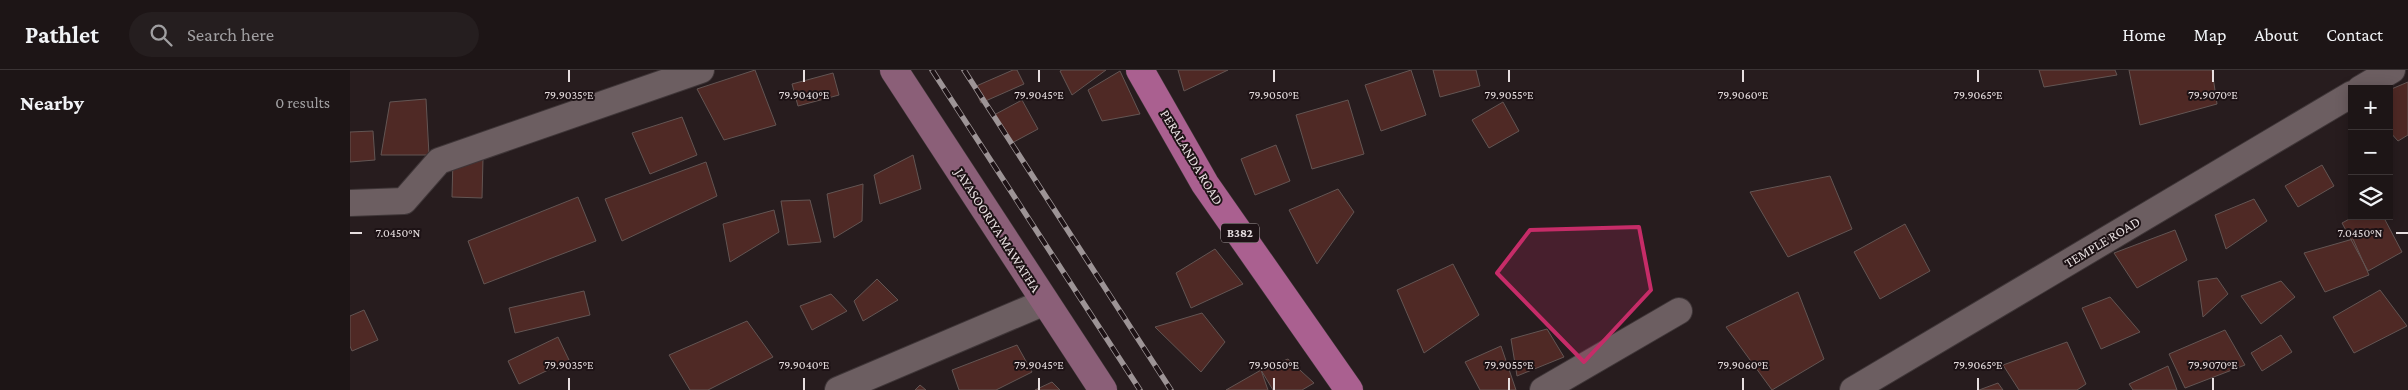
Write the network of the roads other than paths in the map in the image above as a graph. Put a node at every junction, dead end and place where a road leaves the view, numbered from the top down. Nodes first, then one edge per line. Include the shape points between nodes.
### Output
1 (701, 70) edge
2 (894, 70) edge
3 (1140, 70) edge
4 (2392, 70) edge
5 (2367, 85) edge
6 (2348, 96) edge
7 (350, 203) edge
8 (1045, 302) junction
9 (1679, 311) dead end
10 (838, 390) edge
11 (1103, 390) edge
12 (1350, 390) edge
13 (1543, 390) edge
14 (1853, 390) edge

1 - 7 street via 439,161 404,201
2 - 8 street, JAYASOORIYA MAWATHA
3 - 12 main road, PERALANDA ROAD / B382 via 1205,184
4 - 5 street
6 - 14 street, TEMPLE ROAD
8 - 10 street
8 - 11 street, JAYASOORIYA MAWATHA
9 - 13 street

